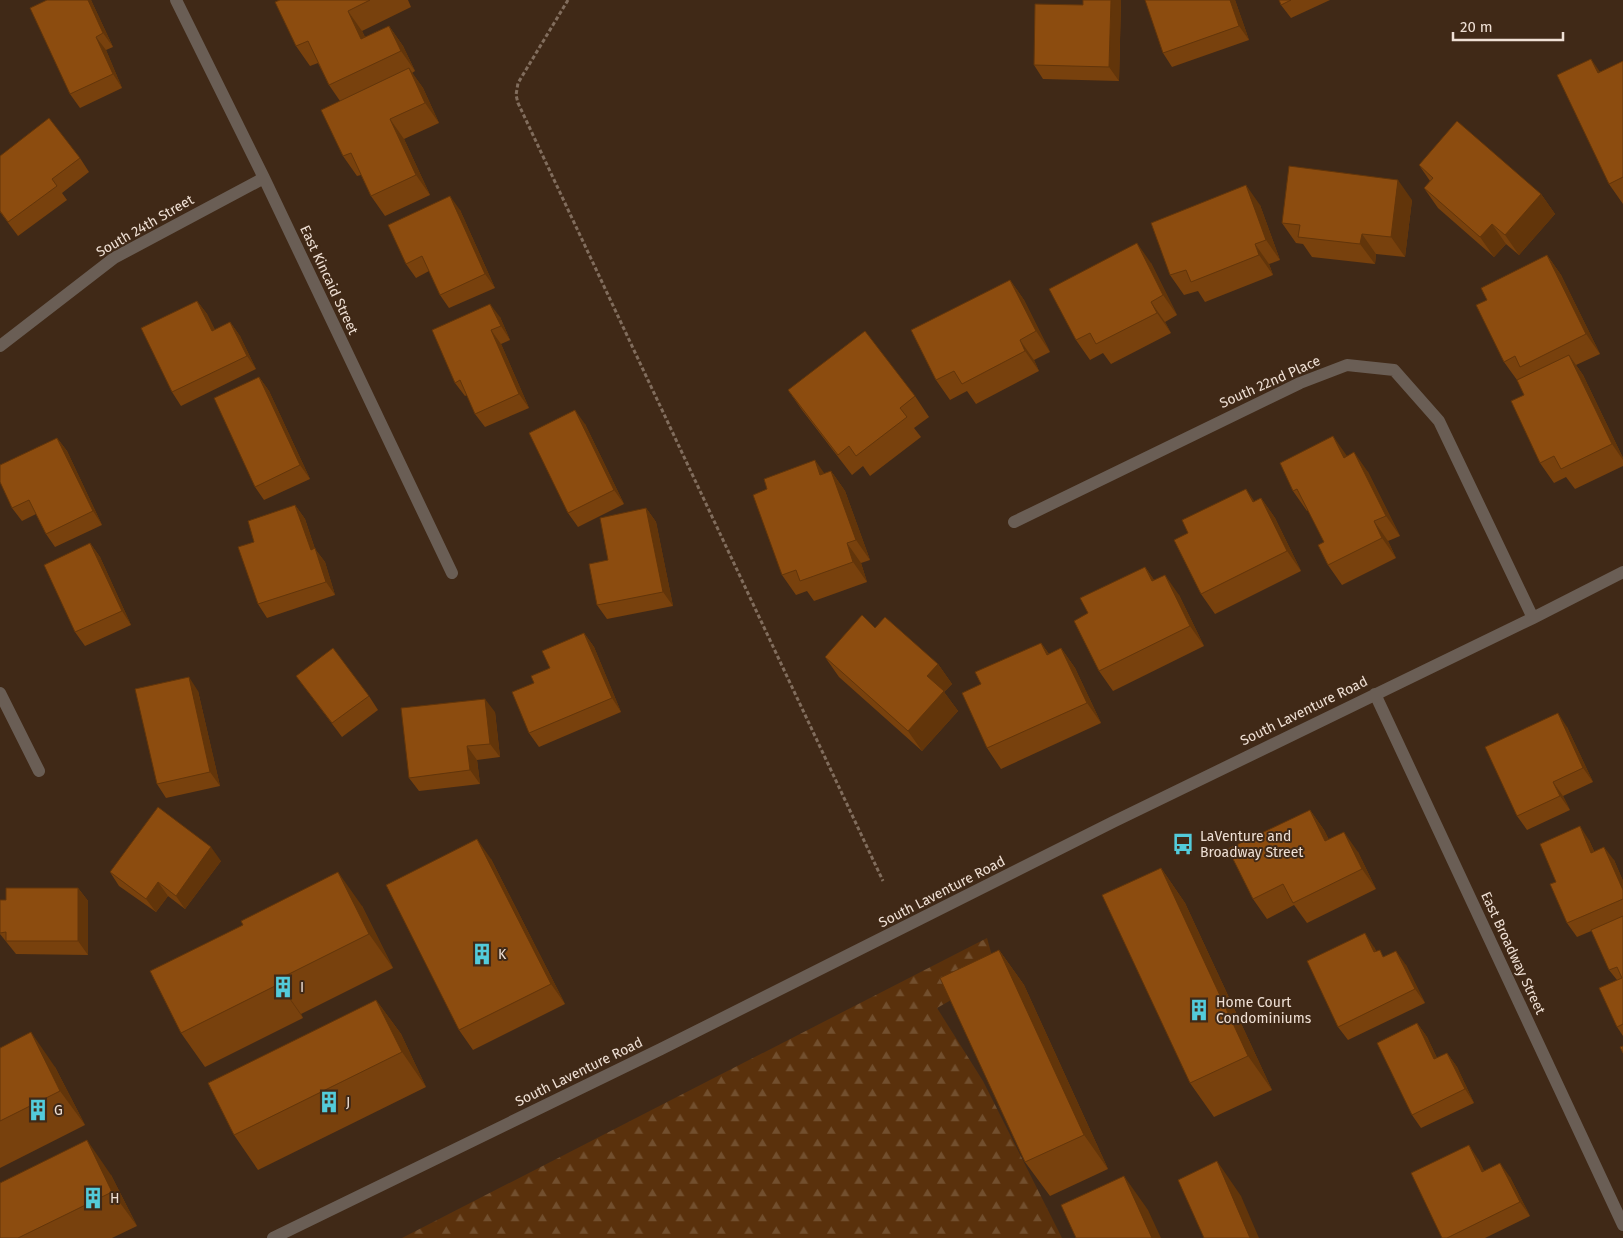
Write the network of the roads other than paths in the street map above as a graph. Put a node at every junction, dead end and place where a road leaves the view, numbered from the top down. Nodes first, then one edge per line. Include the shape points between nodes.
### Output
1 (176, 0) edge
2 (264, 178) junction
3 (0, 346) edge
4 (1014, 522) dead end
5 (1623, 572) edge
6 (452, 573) dead end
7 (1533, 618) junction
8 (0, 693) edge
9 (1375, 694) junction
10 (39, 771) dead end
11 (1623, 1225) edge
12 (274, 1238) edge

1 - 2 street, East Kincaid Street
2 - 3 street, South 24th Street via 114,258
2 - 6 street, East Kincaid Street
4 - 7 street, South 22nd Place via 1300,383 1347,365 1394,370 1439,421
5 - 7 street, South Laventure Road
7 - 9 street, South Laventure Road
8 - 10 street
9 - 11 street, East Broadway Street
9 - 12 street, South Laventure Road

